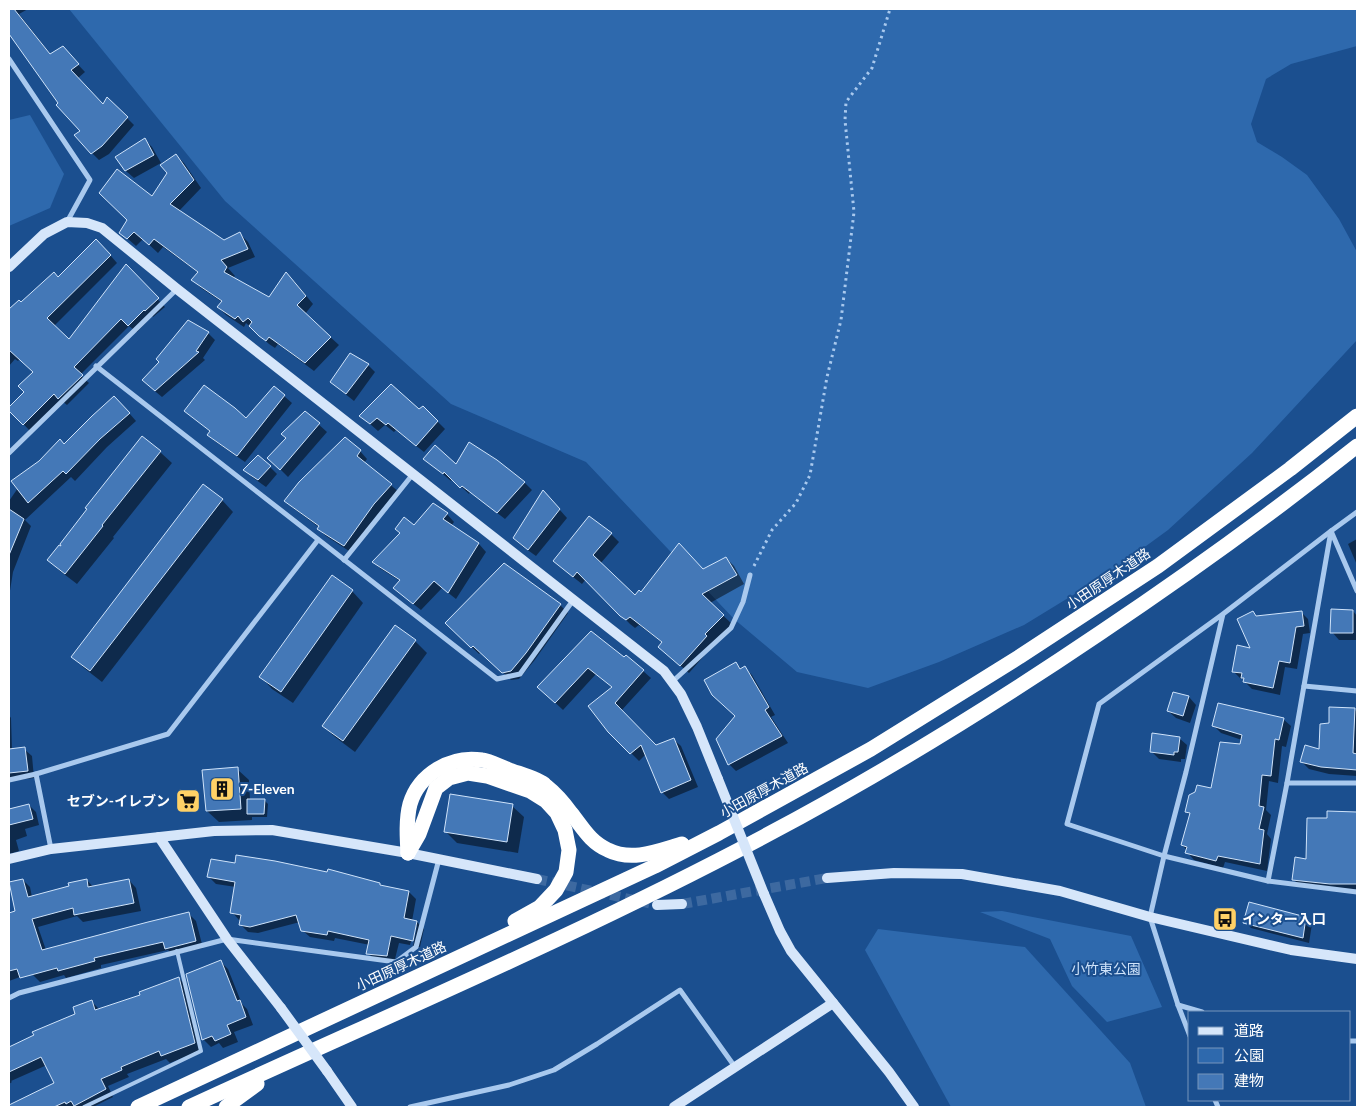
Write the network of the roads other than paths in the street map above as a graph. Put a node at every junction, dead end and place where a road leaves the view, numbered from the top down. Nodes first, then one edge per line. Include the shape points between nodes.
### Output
1 (9, 59) edge
2 (67, 222) junction
3 (9, 267) edge
4 (177, 289) junction
5 (96, 366) junction
6 (1357, 416) edge
7 (1357, 446) edge
8 (9, 453) edge
9 (413, 474) junction
10 (1357, 512) edge
11 (1331, 531) junction
12 (318, 540) junction
13 (344, 560) junction
14 (750, 575) road end
15 (1357, 591) edge
16 (574, 599) junction
17 (1223, 614) junction
18 (672, 682) junction
19 (1304, 686) junction
20 (1357, 690) edge
21 (36, 774) junction
22 (9, 780) edge
23 (1287, 783) junction
24 (1357, 783) edge
25 (719, 833) junction
26 (159, 837) junction
27 (51, 849) junction
28 (408, 853) junction
29 (1164, 856) junction
30 (9, 859) edge
31 (439, 859) junction
32 (827, 878) tunnel mouth
33 (538, 879) tunnel mouth
34 (1268, 881) junction
35 (1357, 892) edge
36 (657, 904) tunnel mouth
37 (682, 904) tunnel mouth
38 (1150, 918) junction
39 (227, 939) junction
40 (178, 951) junction
41 (1357, 958) edge
42 (377, 996) junction
43 (9, 998) edge
44 (833, 1002) junction
45 (1178, 1005) junction
46 (1199, 1011) edge
47 (1188, 1031) edge
48 (291, 1060) junction
49 (735, 1068) junction
50 (84, 1107) edge
51 (138, 1107) edge
52 (190, 1107) edge
53 (226, 1107) edge
54 (352, 1107) edge
55 (410, 1107) edge
56 (674, 1107) edge
57 (914, 1107) edge

1 - 2 street via 90,180
2 - 3 street via 44,234
2 - 4 street via 102,228
4 - 5 street
4 - 9 street
5 - 8 street
5 - 12 street
6 - 25 highway, 小田原厚木道路 via 1158,566 1019,658 871,749
7 - 48 highway via 1171,586 1033,678 882,772 648,897
9 - 13 street
9 - 16 street
10 - 11 street
11 - 15 street
11 - 17 street
11 - 19 street
12 - 13 street
12 - 21 street via 168,734
13 - 16 street via 497,680 520,674
14 - 18 street via 743,602 731,628
16 - 18 street via 664,670
17 - 29 street
17 - 29 street via 1099,704 1067,824
18 - 44 street, bridge via 697,727 780,931 791,951
19 - 20 street
19 - 23 street
21 - 22 street
21 - 27 street
23 - 24 street
23 - 34 street
25 - 28 highway via 645,855 626,856 609,851 591,840 544,783 483,760 464,759 445,764 429,774 416,789 407,827
25 - 42 highway, 小田原厚木道路
26 - 27 street
26 - 28 street via 272,830
26 - 39 street
27 - 30 street
28 - 31 street
28 - 42 highway via 419,834 436,788 450,778 468,773 530,791 546,801 557,813 565,830 569,850 566,872 556,890 540,907
29 - 34 street
29 - 38 street
31 - 33 street
31 - 39 street via 416,947 396,962
32 - 38 street via 894,873 962,874 1060,891
34 - 35 street
36 - 37 street
38 - 41 street via 1291,950
38 - 45 street
39 - 40 street
39 - 54 street, bridge
40 - 43 street
40 - 50 lane via 201,1050
42 - 51 highway, 小田原厚木道路
44 - 49 street
44 - 57 street
45 - 46 street
45 - 47 street
48 - 52 highway
48 - 53 highway
49 - 55 street via 680,990 554,1070
49 - 56 street

